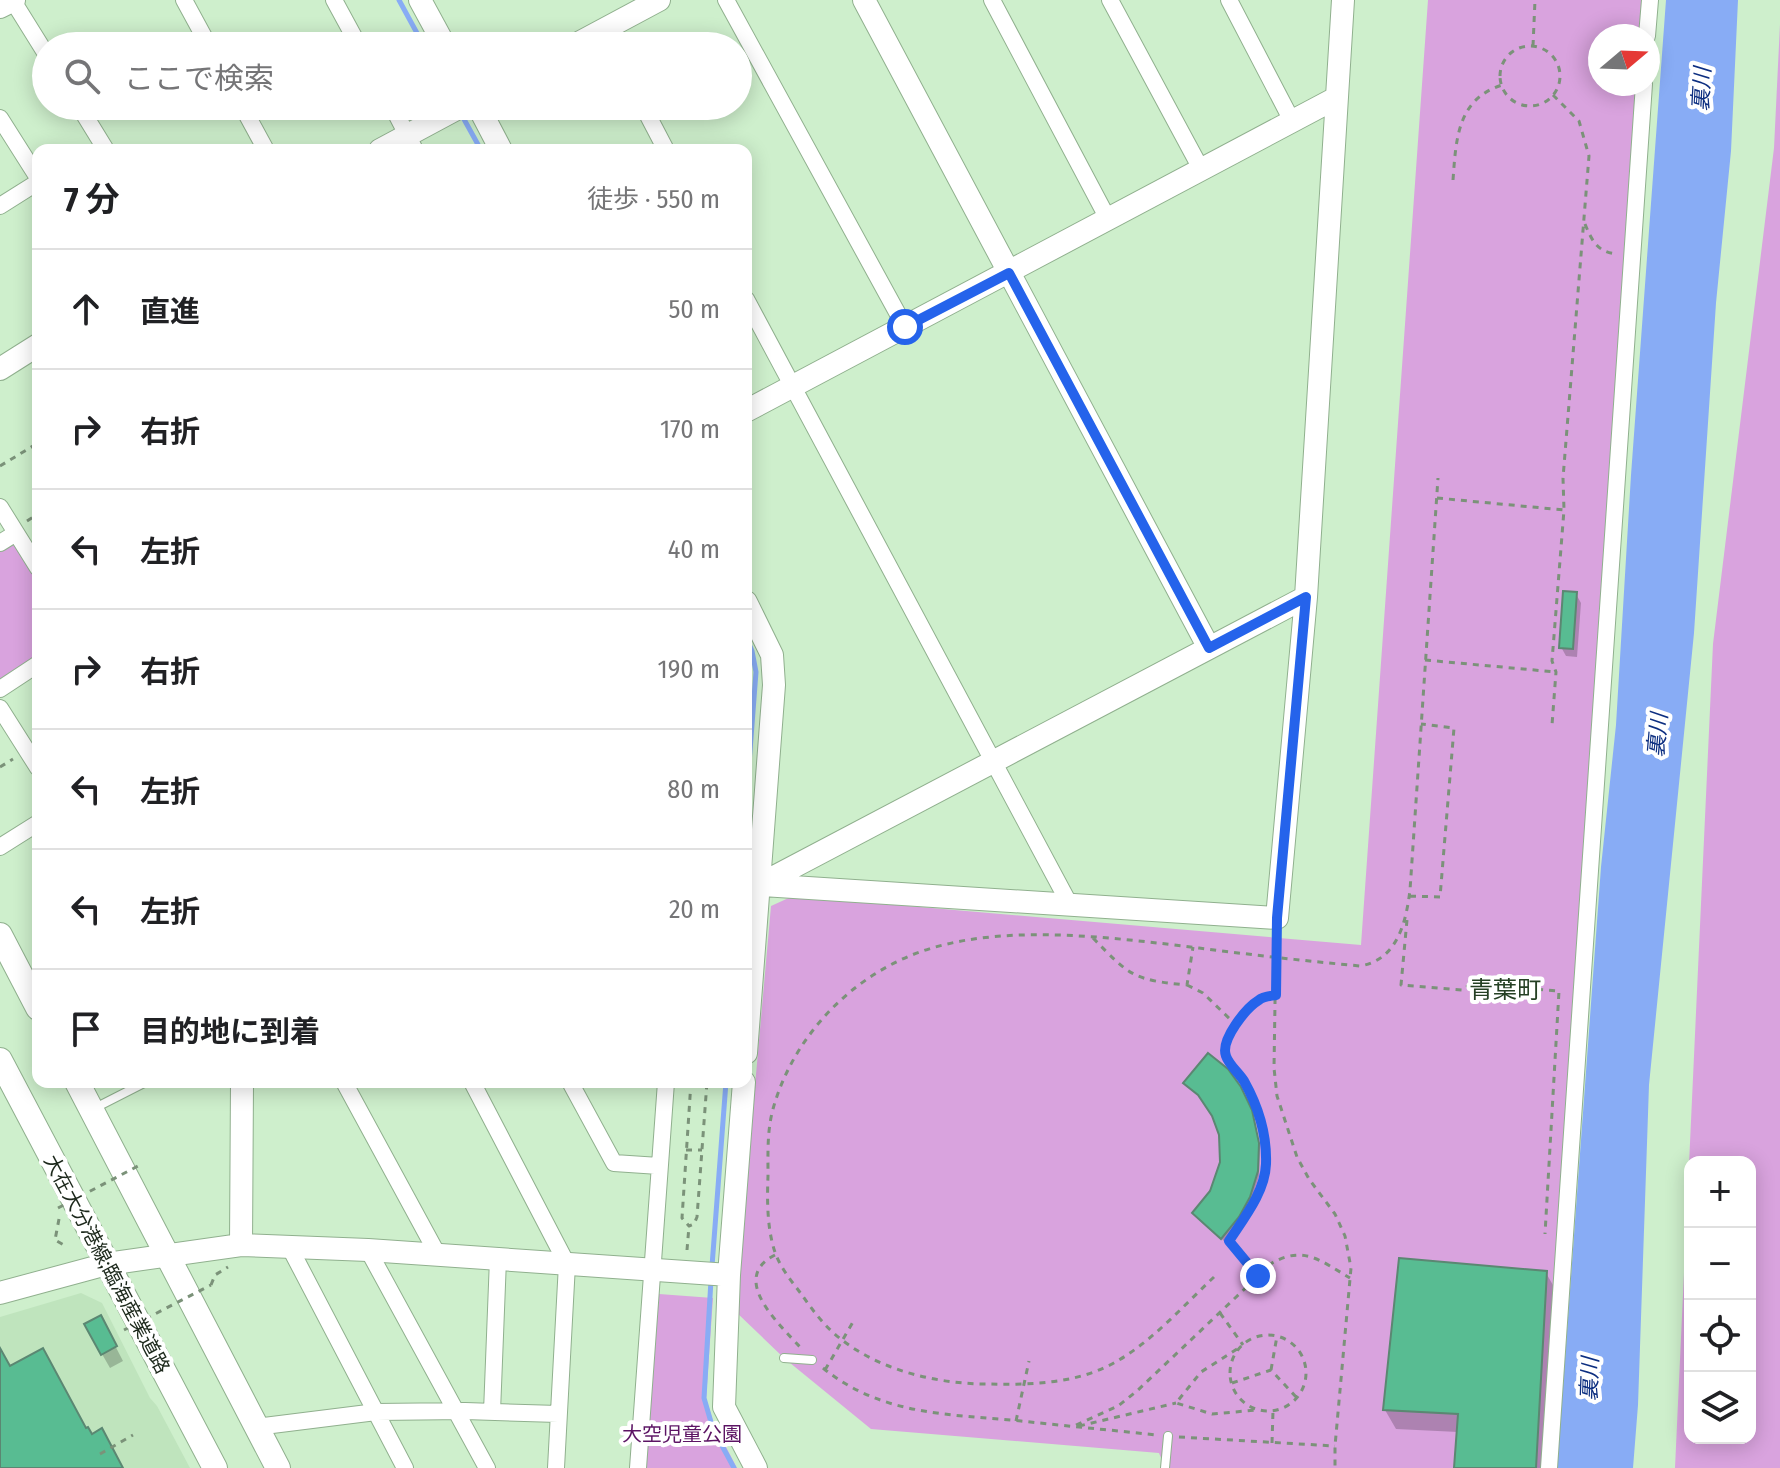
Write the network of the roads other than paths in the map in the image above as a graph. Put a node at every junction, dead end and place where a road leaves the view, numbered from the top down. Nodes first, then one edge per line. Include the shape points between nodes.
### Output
1 (13, 0) edge
2 (184, 0) edge
3 (334, 0) edge
4 (420, 0) edge
5 (659, 0) edge
6 (726, 0) edge
7 (864, 0) edge
8 (992, 0) edge
9 (1110, 0) edge
10 (1229, 0) edge
11 (1343, 0) edge
12 (1650, 0) edge
13 (0, 7) edge
14 (1648, 24) edge
15 (33, 32) edge
16 (201, 32) edge
17 (351, 32) edge
18 (437, 32) edge
19 (615, 32) edge
20 (744, 32) edge
21 (752, 47) edge
22 (1643, 96) edge
23 (1336, 98) junction
24 (0, 118) edge
25 (86, 120) edge
26 (250, 120) edge
27 (399, 120) edge
28 (441, 120) edge
29 (485, 120) edge
30 (650, 120) edge
31 (1292, 121) junction
32 (411, 143) edge
33 (98, 144) edge
34 (263, 144) edge
35 (498, 144) edge
36 (663, 144) edge
37 (1201, 169) junction
38 (32, 170) edge
39 (32, 184) edge
40 (0, 206) edge
41 (1108, 219) junction
42 (1009, 273) junction
43 (752, 310) edge
44 (905, 327) junction
45 (32, 354) edge
46 (0, 369) edge
47 (793, 386) junction
48 (752, 408) edge
49 (0, 507) edge
50 (16, 533) junction
51 (0, 543) edge
52 (32, 558) edge
53 (1306, 597) junction
54 (752, 614) edge
55 (1209, 648) junction
56 (32, 668) edge
57 (0, 689) edge
58 (0, 708) edge
59 (32, 759) edge
60 (994, 761) junction
61 (32, 827) edge
62 (0, 847) edge
63 (752, 876) edge
64 (752, 884) edge
65 (752, 885) edge
66 (1070, 905) junction
67 (0, 935) edge
68 (32, 996) edge
69 (0, 1060) edge
70 (80, 1088) edge
71 (134, 1088) edge
72 (242, 1088) edge
73 (347, 1088) edge
74 (475, 1088) edge
75 (573, 1088) edge
76 (666, 1088) edge
77 (744, 1088) edge
78 (92, 1110) junction
79 (659, 1166) junction
80 (241, 1245) junction
81 (290, 1248) junction
82 (368, 1250) junction
83 (438, 1255) junction
84 (168, 1256) junction
85 (498, 1259) junction
86 (107, 1264) junction
87 (567, 1264) junction
88 (652, 1270) junction
89 (729, 1275) junction
90 (0, 1293) edge
91 (784, 1358) dead end
92 (812, 1360) road end
93 (456, 1411) junction
94 (376, 1412) junction
95 (492, 1412) junction
96 (558, 1414) junction
97 (256, 1427) junction
98 (1168, 1436) road end
99 (215, 1468) edge
100 (278, 1468) edge
101 (405, 1468) edge
102 (487, 1468) edge
103 (556, 1468) edge
104 (638, 1468) edge
105 (756, 1468) edge
106 (1165, 1468) edge
107 (1549, 1468) edge

1 - 13 street
1 - 15 street
2 - 16 street
3 - 17 street
4 - 18 street
5 - 19 street
6 - 20 street
7 - 42 street
8 - 41 street
9 - 37 street
10 - 31 street
11 - 23 street
12 - 14 street
21 - 44 street
22 - 107 street
23 - 31 street
23 - 53 street
24 - 38 street
25 - 33 street
26 - 34 street
27 - 32 street
28 - 32 street
29 - 35 street
30 - 36 street
31 - 37 street
37 - 41 street
39 - 40 street
41 - 42 street
42 - 44 street
42 - 55 street
43 - 47 street
44 - 47 street
45 - 46 street
47 - 48 street
47 - 60 street
49 - 50 street
50 - 51 street
50 - 52 street
53 - 55 street
53 - 66 street via 1277,918
54 - 63 street via 772,655 774,685
55 - 60 street
56 - 57 street
58 - 59 street
60 - 64 street
60 - 66 street
61 - 62 street
65 - 66 street
67 - 68 main road
69 - 86 main road, 大在大分港線;臨海産業道路
70 - 78 main road
71 - 78 lane
72 - 80 street
73 - 83 street
74 - 87 street
75 - 79 street via 614,1163
76 - 79 street
77 - 89 street
78 - 84 main road
79 - 88 street
80 - 81 street
80 - 84 street
81 - 82 street
81 - 94 street
82 - 83 street
82 - 93 street
83 - 85 street
84 - 86 street
84 - 97 main road
85 - 87 street
85 - 95 street
86 - 90 street
86 - 99 main road, 大在大分港線;臨海産業道路
87 - 88 street
87 - 96 street
88 - 89 street
88 - 104 street
89 - 105 street via 724,1407
91 - 92 lane
93 - 94 street
93 - 95 street
93 - 102 street
94 - 97 street
94 - 101 street
95 - 96 street
96 - 103 street
97 - 100 main road
98 - 106 lane

